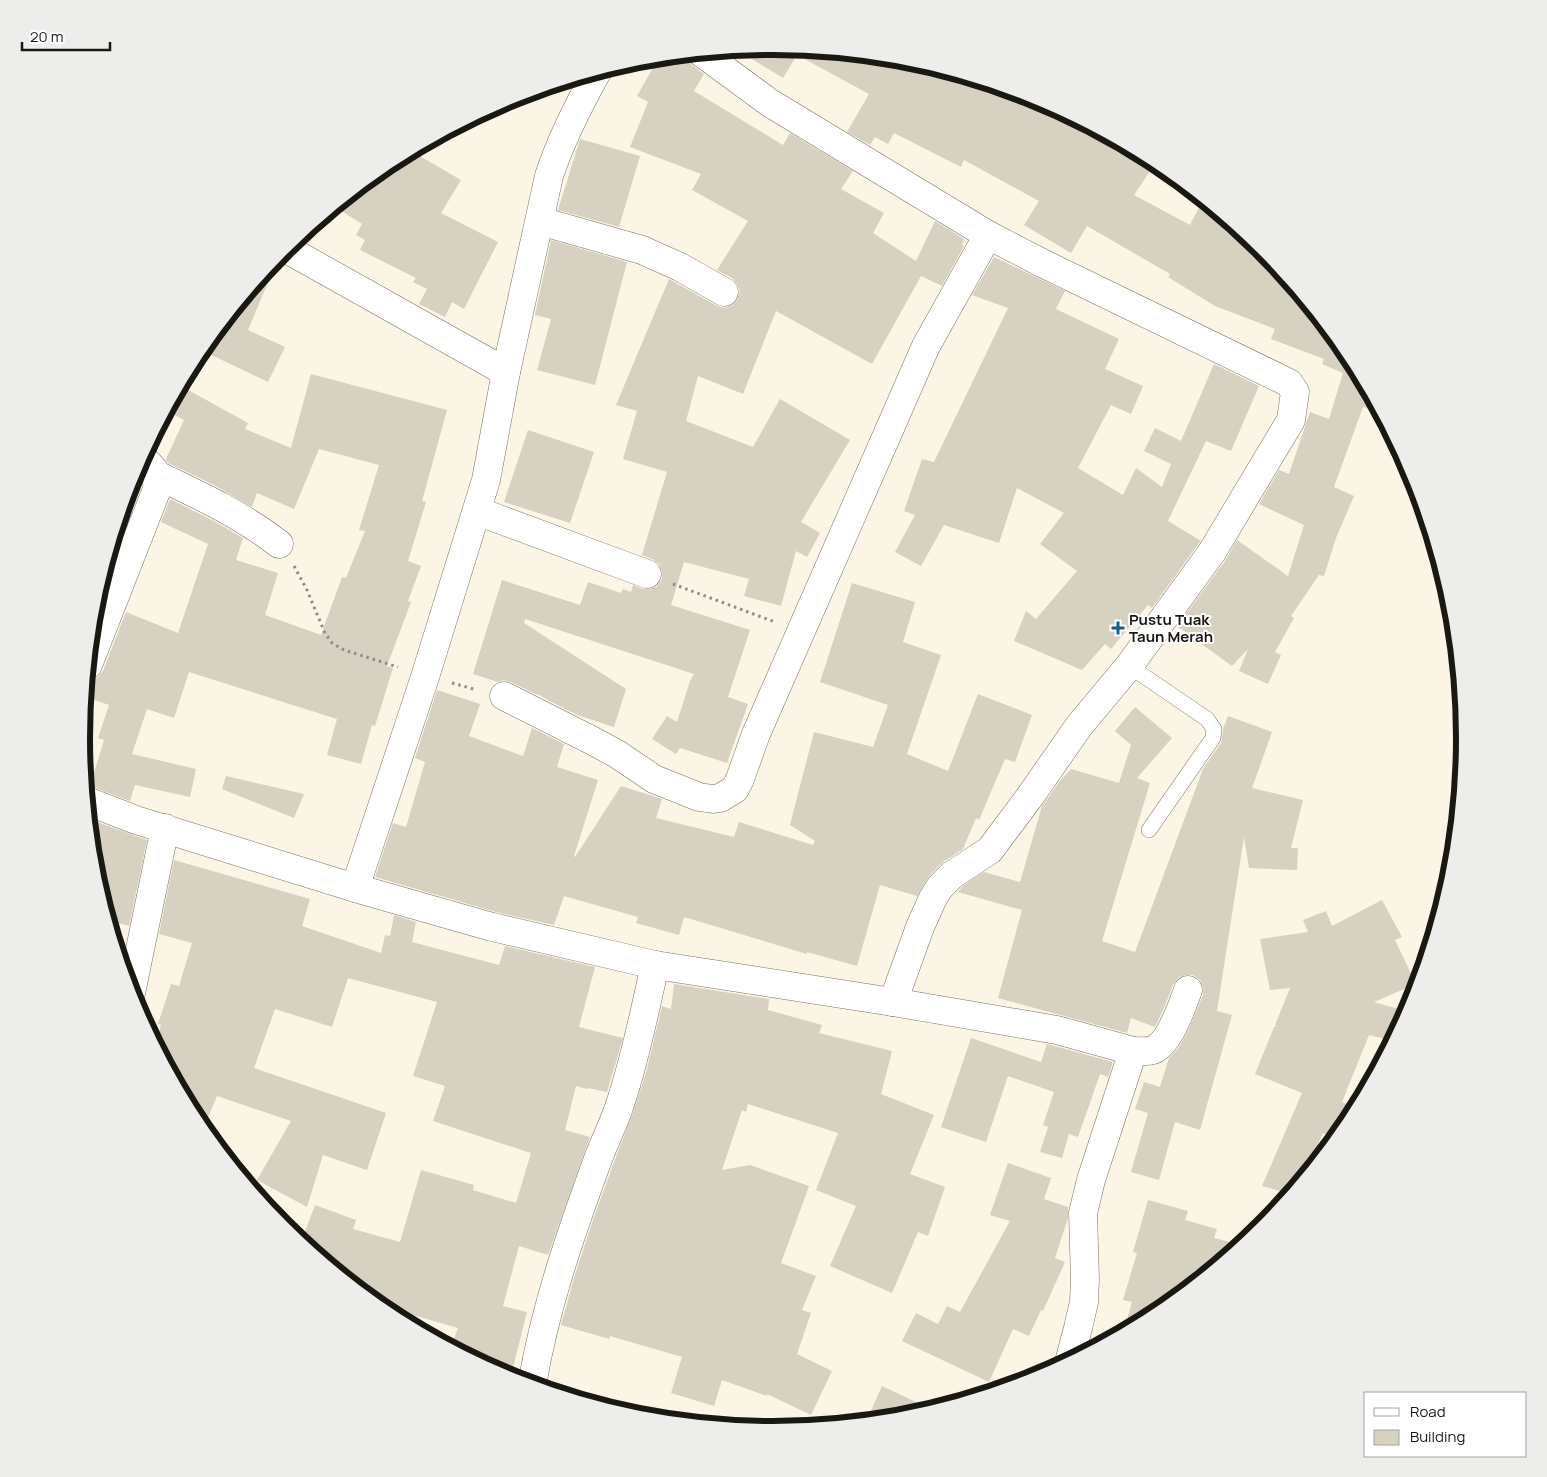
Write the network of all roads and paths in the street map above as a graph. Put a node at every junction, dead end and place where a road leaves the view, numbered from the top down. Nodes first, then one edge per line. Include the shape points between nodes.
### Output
1 (709, 58) edge
2 (593, 79) edge
3 (540, 220) junction
4 (988, 234) junction
5 (293, 252) edge
6 (724, 292) dead end
7 (506, 372) junction
8 (150, 466) edge
9 (477, 511) junction
10 (279, 544) joint
11 (647, 574) joint
12 (801, 632) junction
13 (97, 642) edge
14 (1129, 666) junction
15 (425, 677) junction
16 (504, 696) joint
17 (93, 804) edge
18 (166, 828) junction
19 (1148, 830) dead end
20 (355, 888) junction
21 (656, 965) junction
22 (134, 979) edge
23 (1188, 990) dead end
24 (893, 1002) junction
25 (1133, 1051) junction
26 (1070, 1355) edge
27 (533, 1378) edge

1 - 4 street via 770,103
2 - 3 street via 557,150
3 - 6 street via 642,250
3 - 7 street
4 - 12 street via 926,346
4 - 14 street via 1053,269 1289,383 1295,392 1291,420 1212,552
5 - 7 street
7 - 9 street
8 - 10 street
8 - 13 street via 157,489
9 - 11 street
9 - 15 street
10 - 15 path via 294,565 332,643
11 - 12 path
12 - 16 street via 735,790 720,798 699,797 654,779 617,754
14 - 19 lane via 1207,719 1214,729 1213,738
14 - 24 street via 1078,726 990,850 952,875 940,887 920,927
15 - 16 path
15 - 20 street
17 - 18 street
18 - 20 street
18 - 22 street
20 - 21 street via 492,926
21 - 24 street
21 - 27 street via 622,1099 561,1264
23 - 25 street via 1165,1040 1153,1050
24 - 25 street via 1057,1030
25 - 26 street via 1083,1213 1084,1302

